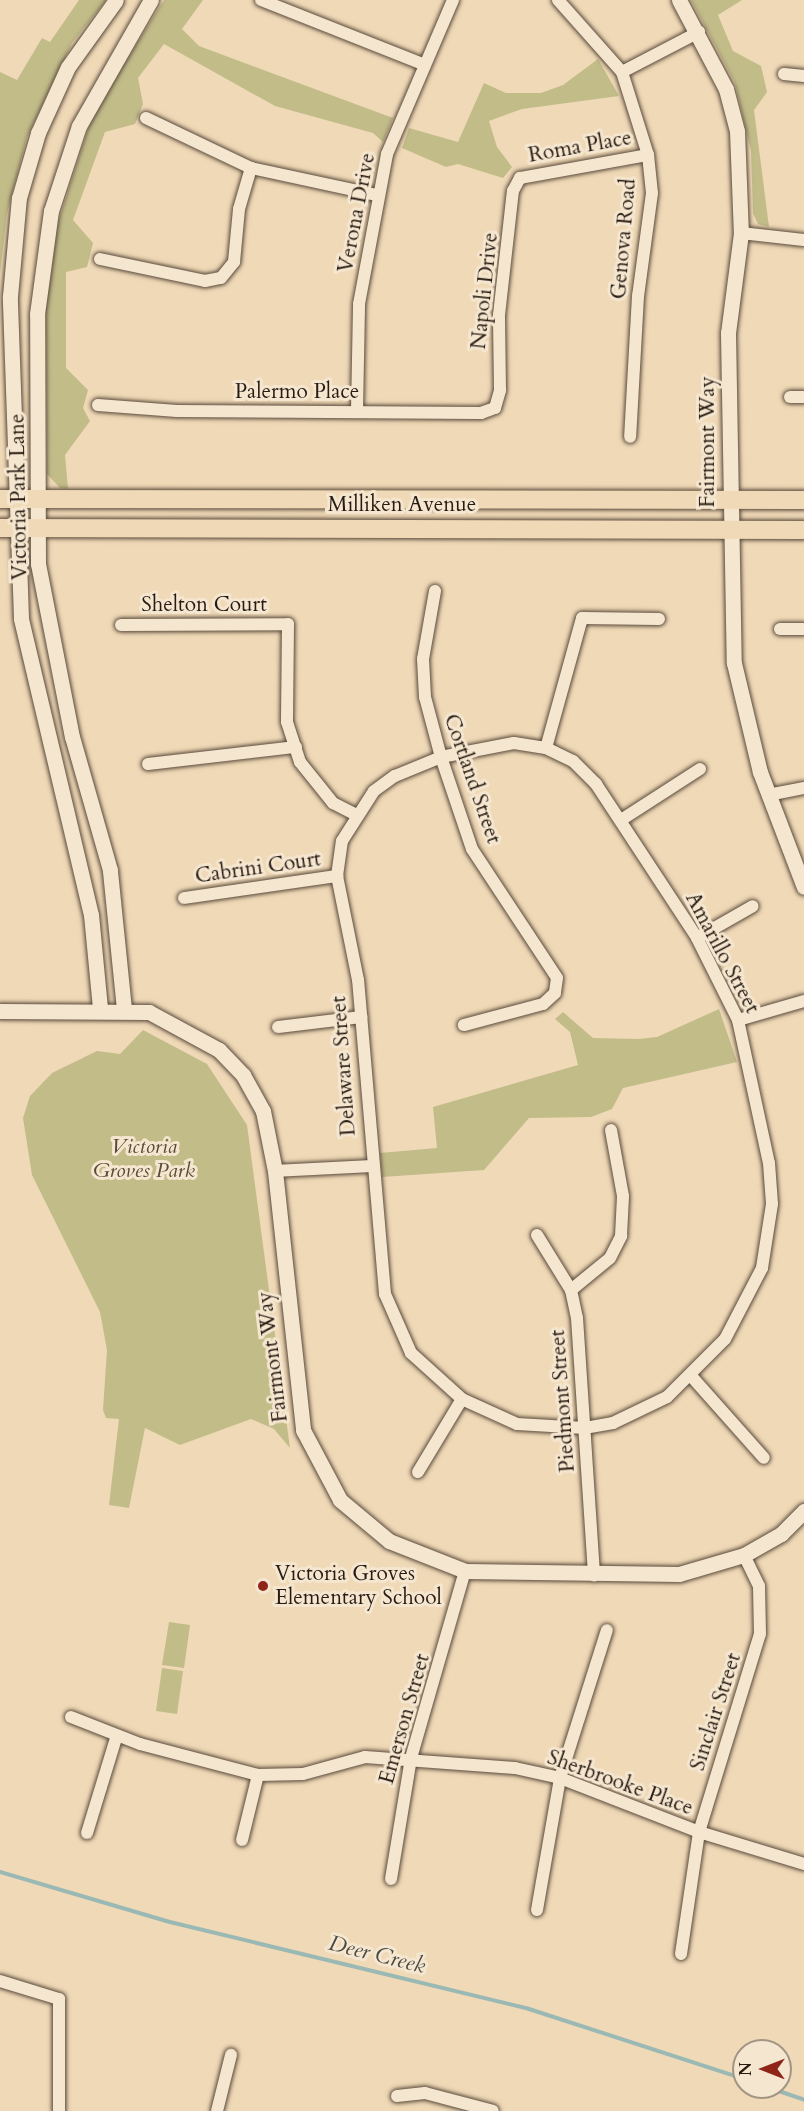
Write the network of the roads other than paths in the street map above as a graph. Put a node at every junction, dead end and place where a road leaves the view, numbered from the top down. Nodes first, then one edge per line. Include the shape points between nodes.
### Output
1 (116, 0) edge
2 (151, 0) edge
3 (261, 0) edge
4 (453, 0) edge
5 (558, 0) edge
6 (679, 0) edge
7 (699, 32) junction
8 (425, 65) junction
9 (622, 72) junction
10 (784, 74) dead end
11 (804, 76) edge
12 (146, 118) dead end
13 (648, 155) junction
14 (251, 168) junction
15 (520, 178) joint
16 (377, 195) junction
17 (741, 233) junction
18 (804, 240) edge
19 (100, 259) dead end
20 (790, 397) dead end
21 (804, 397) edge
22 (98, 405) dead end
23 (495, 408) joint
24 (357, 411) junction
25 (630, 437) dead end
26 (39, 498) junction
27 (7, 499) edge
28 (729, 500) junction
29 (804, 500) edge
30 (39, 526) junction
31 (7, 527) edge
32 (729, 529) junction
33 (804, 530) edge
34 (435, 591) dead end
35 (659, 619) dead end
36 (121, 625) dead end
37 (780, 629) dead end
38 (804, 629) edge
39 (296, 747) junction
40 (546, 748) junction
41 (441, 757) junction
42 (148, 764) dead end
43 (700, 769) dead end
44 (804, 788) edge
45 (768, 795) junction
46 (354, 814) junction
47 (621, 820) junction
48 (337, 876) junction
49 (804, 887) edge
50 (184, 898) dead end
51 (753, 906) dead end
52 (697, 938) junction
53 (804, 1001) edge
54 (100, 1008) junction
55 (124, 1009) junction
56 (0, 1011) edge
57 (361, 1017) junction
58 (738, 1020) junction
59 (464, 1025) dead end
60 (279, 1027) dead end
61 (611, 1130) dead end
62 (370, 1166) junction
63 (276, 1171) junction
64 (537, 1235) dead end
65 (571, 1290) junction
66 (692, 1377) junction
67 (462, 1399) junction
68 (585, 1428) junction
69 (764, 1458) dead end
70 (418, 1472) dead end
71 (804, 1511) edge
72 (744, 1555) junction
73 (465, 1571) junction
74 (594, 1575) junction
75 (608, 1630) dead end
76 (71, 1717) dead end
77 (117, 1734) junction
78 (411, 1758) junction
79 (258, 1775) junction
80 (560, 1778) junction
81 (699, 1832) junction
82 (87, 1833) dead end
83 (242, 1840) dead end
84 (804, 1864) edge
85 (391, 1879) dead end
86 (537, 1910) dead end
87 (681, 1954) dead end
88 (0, 1981) edge
89 (231, 2055) dead end
90 (398, 2096) dead end
91 (455, 2106) edge
92 (59, 2111) edge
93 (217, 2111) edge
94 (493, 2111) edge

1 - 27 street, Victoria Park Lane via 52,97 19,198 10,297
2 - 26 street, Victoria Park Lane via 78,126 51,211 37,314
3 - 8 street
4 - 8 street, Verona Drive
5 - 9 street, Genova Road
6 - 7 street, Fairmont Way
7 - 9 street
7 - 17 street, Fairmont Way via 726,89 737,131
8 - 16 street, Verona Drive via 387,154
9 - 13 street, Genova Road
10 - 11 street
12 - 14 street
13 - 15 street, Roma Place
13 - 25 street, Genova Road via 652,193 638,297
14 - 16 street
14 - 19 street via 236,226 234,262 221,278 205,281
15 - 23 street, Napoli Drive via 513,191 499,315 500,390
16 - 24 street, Verona Drive via 359,304
17 - 18 street
17 - 28 street, Fairmont Way via 728,333
20 - 21 street
22 - 24 street, Palermo Place via 177,411
23 - 24 street, Palermo Place via 481,413
26 - 27 main road, Milliken Avenue
26 - 28 main road, Milliken Avenue
26 - 30 street, Victoria Park Lane
27 - 31 street, Victoria Park Lane
28 - 29 main road, Milliken Avenue
28 - 32 street, Fairmont Way
30 - 31 main road, Milliken Avenue
30 - 32 main road, Milliken Avenue
30 - 55 street, Victoria Park Lane via 38,564 54,660 110,870
31 - 54 street, Victoria Park Lane via 27,663 84,880
32 - 33 main road, Milliken Avenue
32 - 45 street, Fairmont Way via 734,663 743,717
34 - 41 street, Cortland Street via 423,659 425,698
35 - 40 street via 582,618
36 - 39 street, Shelton Court via 288,624 287,722
37 - 38 street
39 - 42 street
39 - 46 street via 300,762 333,803
40 - 41 street, Amarillo Street via 514,743
40 - 47 street, Amarillo Street via 573,761
41 - 46 street, Delaware Street via 395,776
41 - 59 street, Cortland Street via 472,849 557,978 555,993 543,1004
43 - 47 street
44 - 45 street
45 - 49 street, Fairmont Way
46 - 48 street, Delaware Street via 337,858
47 - 52 street, Amarillo Street
48 - 50 street, Cabrini Court
48 - 57 street, Delaware Street
51 - 52 street
52 - 58 street, Amarillo Street
53 - 58 street
54 - 55 street, Fairmont Way
54 - 56 street, Fairmont Way
55 - 63 street, Fairmont Way via 180,1024 227,1059 263,1111
57 - 60 street
57 - 62 street, Delaware Street
58 - 66 street, Amarillo Street via 763,1120 772,1204 770,1238 751,1297
61 - 65 street via 624,1196 621,1236 610,1258
62 - 63 street
62 - 67 street, Delaware Street via 385,1294 411,1353
63 - 73 street, Fairmont Way via 296,1398 312,1455 340,1500 364,1523 414,1554
64 - 65 street, Piedmont Street
65 - 68 street, Piedmont Street
66 - 68 street, Amarillo Street via 641,1411
66 - 69 street
67 - 68 street, Delaware Street via 517,1424
67 - 70 street
68 - 74 street, Piedmont Street
71 - 72 street, Fairmont Way via 781,1534
72 - 74 street, Fairmont Way via 679,1574
72 - 81 street, Sinclair Street via 759,1586 760,1634
73 - 74 street, Fairmont Way
73 - 78 street, Emerson Street
75 - 80 street
76 - 77 street, Sherbrooke Place
77 - 79 street, Sherbrooke Place
77 - 82 street
78 - 79 street, Sherbrooke Place via 365,1757 303,1774
78 - 80 street, Sherbrooke Place
78 - 85 street, Emerson Street
79 - 83 street
80 - 81 street, Sherbrooke Place
80 - 86 street
81 - 84 street, Sherbrooke Place
81 - 87 street, Sinclair Street
88 - 92 street via 59,1999
89 - 93 street
90 - 91 street via 425,2093
91 - 94 street

